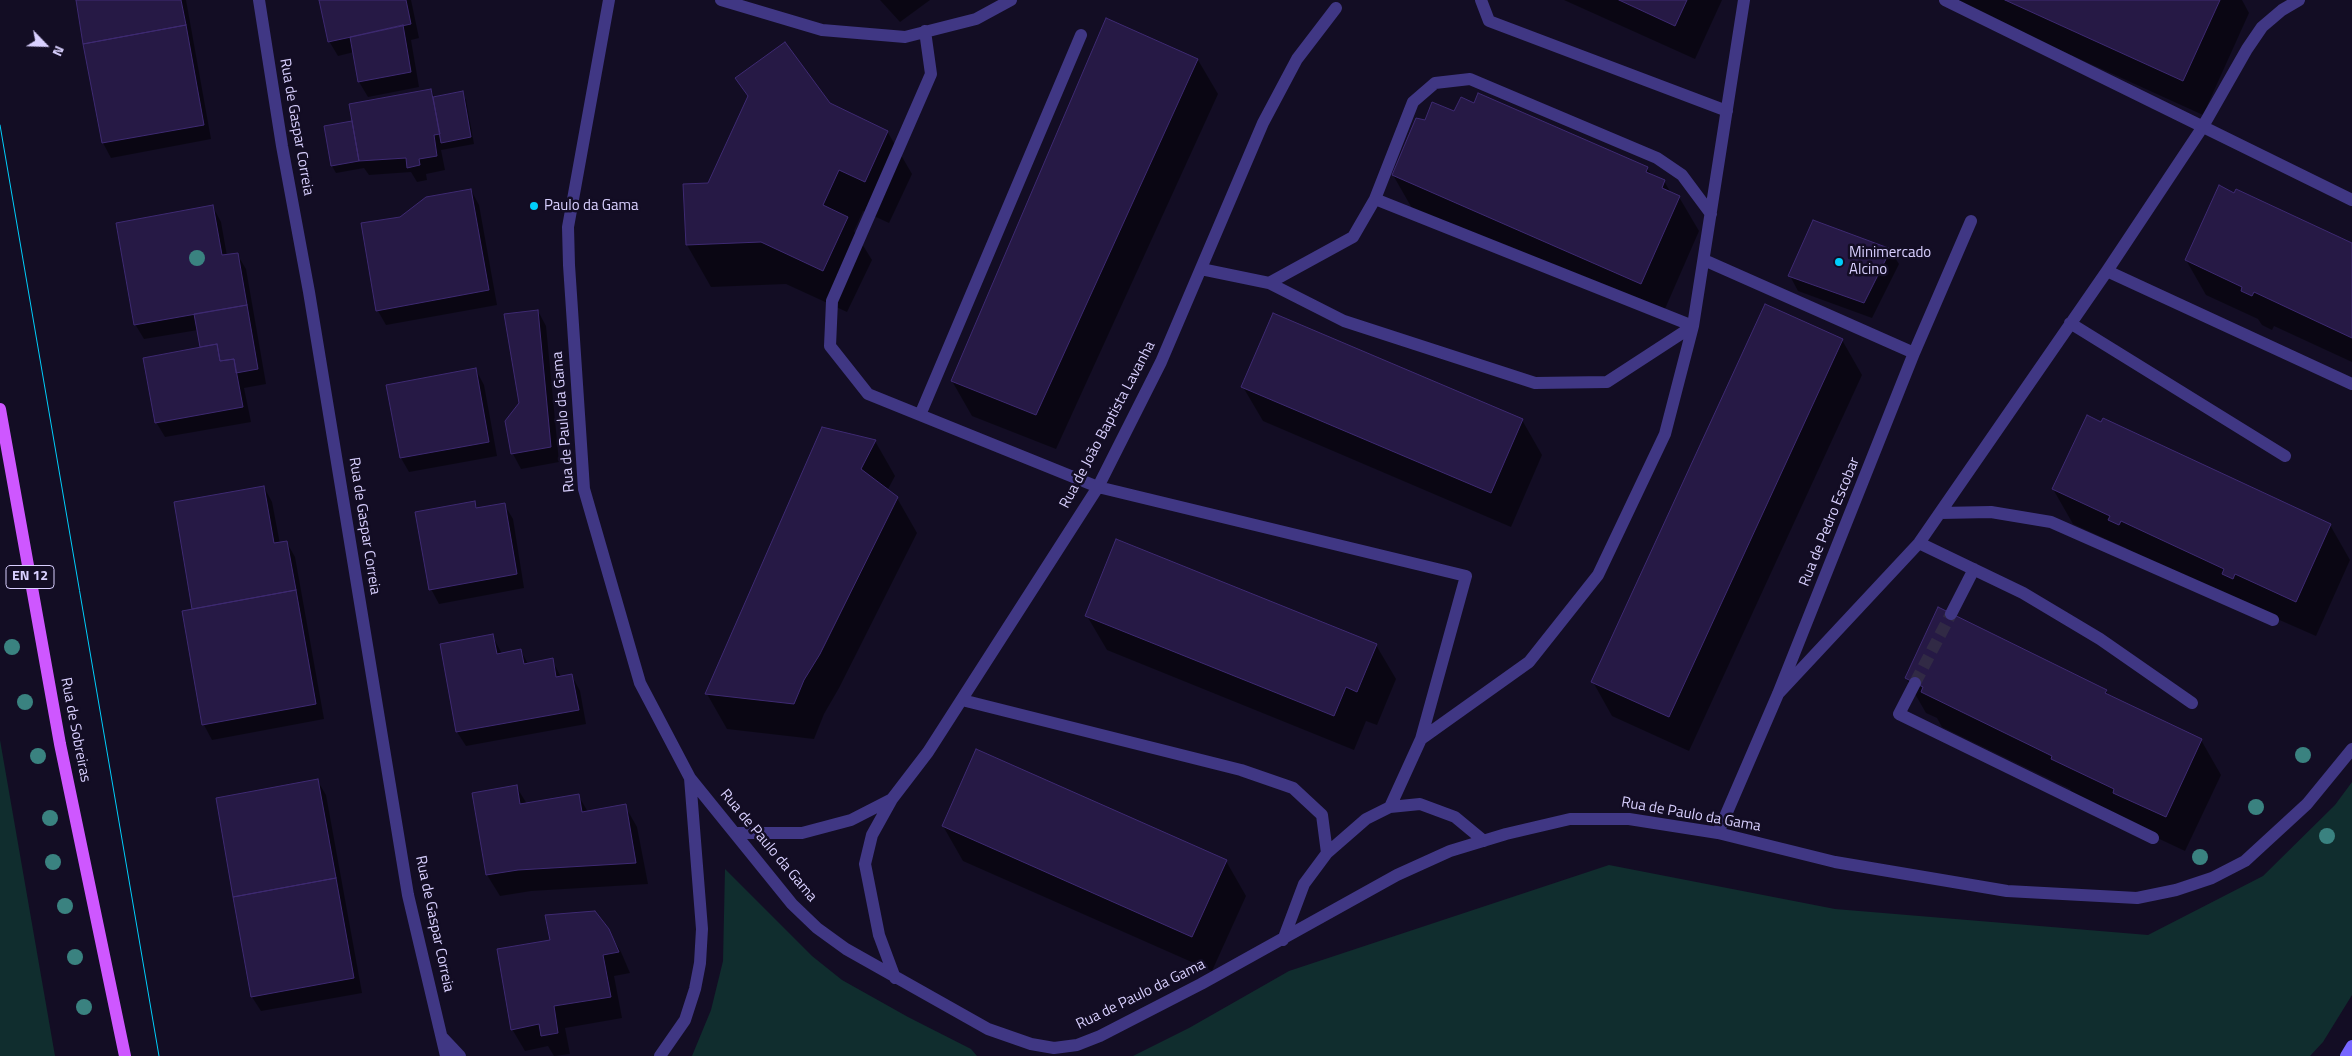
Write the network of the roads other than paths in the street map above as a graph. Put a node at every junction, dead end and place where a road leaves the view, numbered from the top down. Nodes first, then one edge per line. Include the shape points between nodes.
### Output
1 (259, 0) edge
2 (609, 0) edge
3 (721, 0) edge
4 (1011, 0) edge
5 (1481, 0) edge
6 (1744, 0) edge
7 (1945, 0) edge
8 (2299, 0) edge
9 (1336, 8) dead end
10 (925, 31) junction
11 (1081, 35) dead end
12 (1727, 111) junction
13 (2202, 128) junction
14 (1375, 199) junction
15 (2352, 200) edge
16 (1711, 214) junction
17 (1971, 221) dead end
18 (1704, 260) junction
19 (1202, 270) junction
20 (2107, 271) junction
21 (1269, 283) junction
22 (2070, 323) junction
23 (1693, 326) junction
24 (1914, 353) junction
25 (2352, 384) edge
26 (0, 409) edge
27 (920, 415) junction
28 (2285, 456) dead end
29 (1098, 488) junction
30 (1940, 513) junction
31 (1919, 543) junction
32 (1974, 568) junction
33 (1951, 614) tunnel mouth
34 (2274, 620) dead end
35 (1914, 683) tunnel mouth
36 (1778, 694) junction
37 (962, 700) junction
38 (2192, 703) dead end
39 (1421, 739) junction
40 (2352, 749) edge
41 (690, 778) junction
42 (892, 799) junction
43 (1390, 807) junction
44 (735, 833) junction
45 (1718, 833) junction
46 (2153, 838) dead end
47 (1484, 841) junction
48 (1327, 853) junction
49 (1283, 940) junction
50 (895, 978) junction
51 (443, 1038) junction
52 (2352, 1046) edge
53 (1053, 1052) edge
54 (125, 1056) edge
55 (446, 1056) edge
56 (460, 1056) edge
57 (660, 1056) edge
58 (2346, 1056) edge

1 - 51 street, Rua de Gaspar Correia via 408,895
2 - 41 street, Rua de Paulo da Gama via 568,227 584,489 640,683
3 - 10 street via 822,30 905,37
4 - 10 street via 976,19
5 - 12 street via 1489,22
6 - 12 street
7 - 13 street
8 - 13 street via 2262,27
9 - 19 street, Rua de João Baptista Lavanha via 1297,59 1276,99
10 - 27 street via 931,74 832,301 830,346 868,394
11 - 27 street
12 - 16 street
13 - 15 street
13 - 20 street
14 - 16 street via 1413,102 1435,83 1470,79 1657,158 1682,175
14 - 21 street via 1353,237
14 - 23 street
16 - 18 street
17 - 24 street, Rua de Pedro Escobar
18 - 23 street
18 - 24 street
19 - 21 street
19 - 29 street, Rua de João Baptista Lavanha via 1161,362
20 - 22 street
20 - 25 street
21 - 23 street via 1344,321 1535,383 1608,382
22 - 28 street
22 - 30 street
23 - 39 street via 1665,434 1598,575 1529,662
24 - 36 street, Rua de Pedro Escobar
26 - 54 main road, Rua de Sobreiras / EN 12 via 60,744
27 - 29 street
29 - 37 street, Rua de João Baptista Lavanha
29 - 39 street via 1466,576
30 - 31 street
30 - 34 street via 1991,512 2051,522
31 - 32 street
31 - 36 street
32 - 33 street
32 - 38 street via 2100,639
35 - 46 street via 1899,714
36 - 45 street, Rua de Pedro Escobar
37 - 42 street, Rua de João Baptista Lavanha
37 - 48 street via 1241,770 1293,788 1322,815
39 - 43 street
40 - 45 street, Rua de Paulo da Gama via 2307,804 2245,861 2212,878 2137,898 2007,891 1835,862
41 - 44 street, Rua de Paulo da Gama
41 - 57 street via 702,930 700,963 685,1020
42 - 44 street, Rua de João Baptista Lavanha via 827,828 802,833
42 - 50 street via 872,835 865,864 880,935
43 - 47 street via 1420,804 1455,817
43 - 48 street via 1366,819
44 - 50 street, Rua de Paulo da Gama via 792,904 817,928 846,950
45 - 47 street, Rua de Paulo da Gama via 1600,817 1570,819
47 - 49 street, Rua de Paulo da Gama via 1397,875
48 - 49 street via 1304,884
49 - 53 street, Rua de Paulo da Gama via 1100,1036
50 - 53 street, Rua de Paulo da Gama via 988,1029
51 - 55 street, Rua de Gaspar Correia
51 - 56 street
52 - 58 main road

